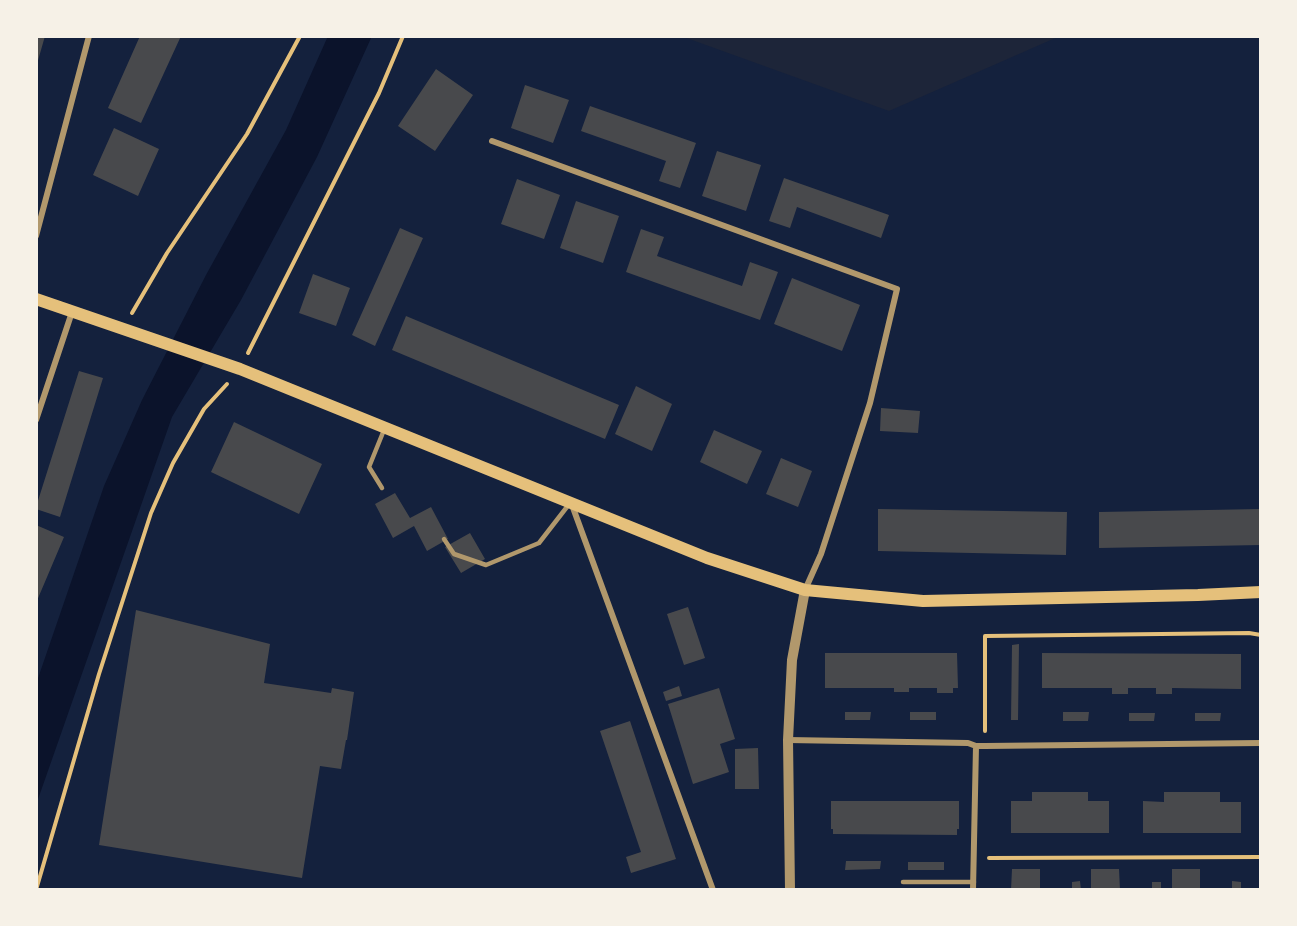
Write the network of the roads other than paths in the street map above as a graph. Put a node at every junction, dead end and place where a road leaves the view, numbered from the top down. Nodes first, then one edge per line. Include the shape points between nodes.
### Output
1 (89, 36) edge
2 (492, 141) dead end
3 (36, 236) edge
4 (36, 299) edge
5 (72, 312) junction
6 (36, 420) edge
7 (385, 427) junction
8 (382, 488) dead end
9 (571, 502) junction
10 (444, 539) dead end
11 (805, 590) junction
12 (1261, 592) edge
13 (788, 740) junction
14 (1261, 743) edge
15 (976, 746) junction
16 (903, 882) dead end
17 (974, 886) edge
18 (714, 890) edge
19 (790, 890) edge

1 - 3 street
2 - 11 street via 897,289 870,403 821,554
4 - 5 main road
5 - 6 street
5 - 7 main road via 224,363
7 - 8 lane via 369,467
7 - 9 main road
9 - 10 lane via 539,543 486,565 454,554
9 - 11 main road via 707,558
9 - 18 street
11 - 12 main road via 923,601
11 - 13 street via 792,660
13 - 15 street via 968,742
13 - 19 street
14 - 15 street
15 - 17 street
16 - 17 lane

